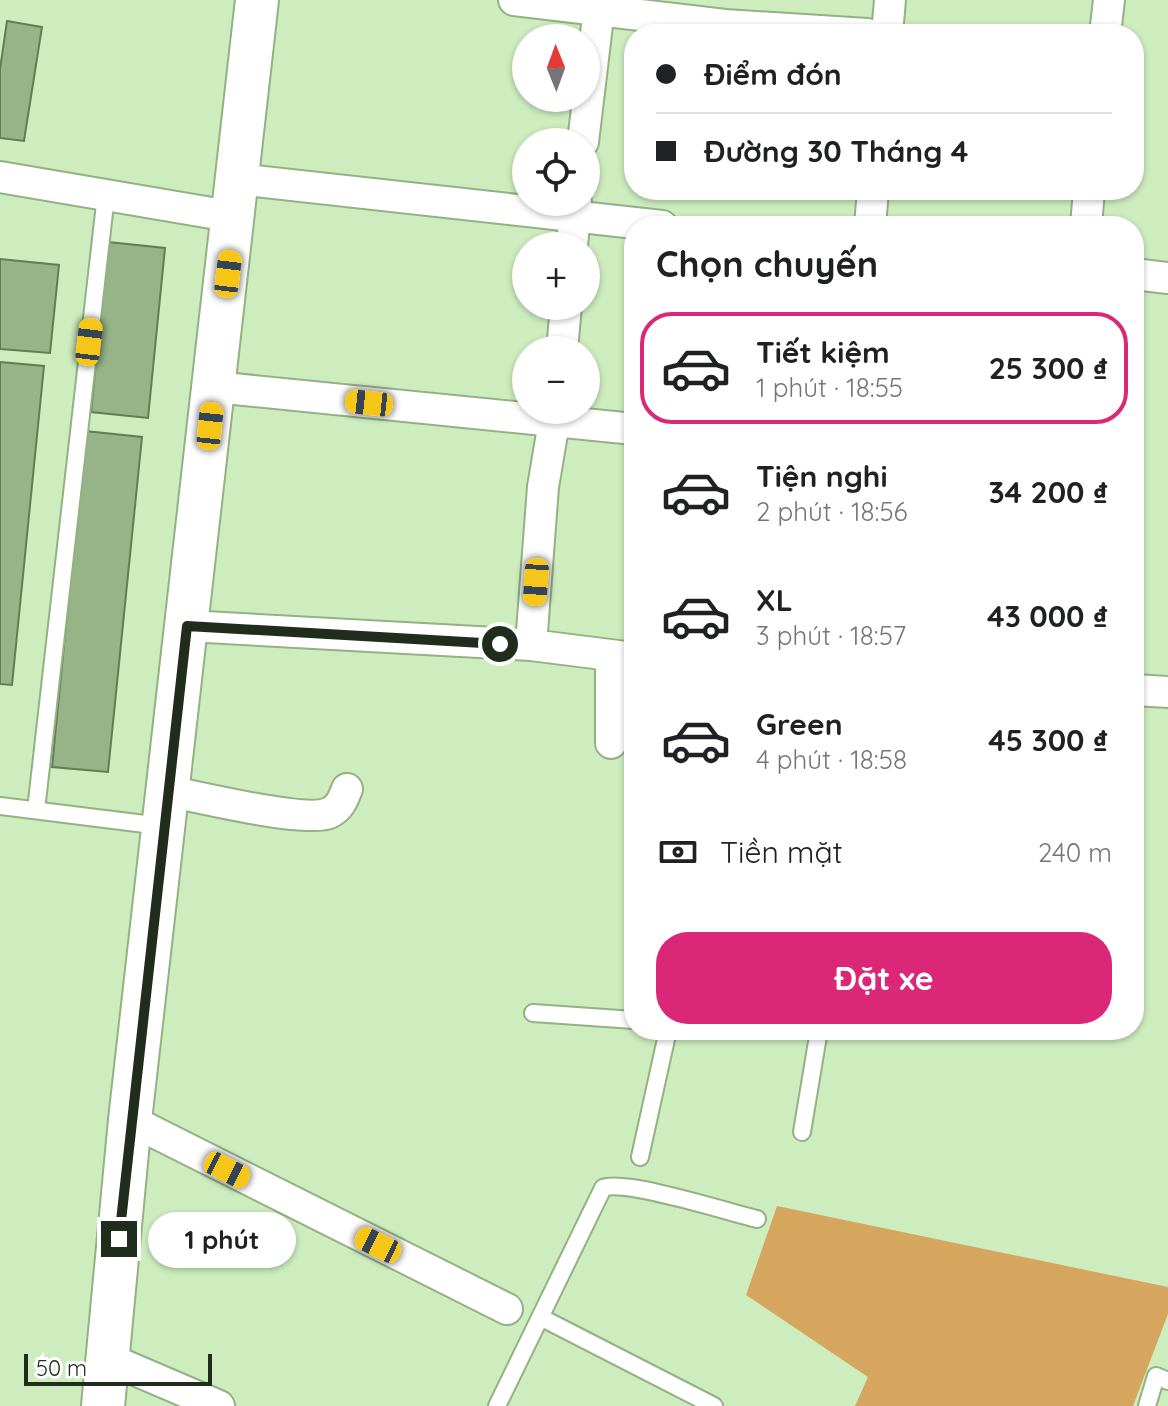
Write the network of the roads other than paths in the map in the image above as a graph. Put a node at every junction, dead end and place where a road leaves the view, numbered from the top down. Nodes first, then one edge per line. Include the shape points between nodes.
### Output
1 (257, 0) edge
2 (514, 0) edge
3 (890, 0) edge
4 (1109, 0) edge
5 (600, 5) edge
6 (719, 24) edge
7 (888, 24) edge
8 (1106, 24) edge
9 (585, 128) edge
10 (0, 177) edge
11 (106, 195) junction
12 (236, 198) junction
13 (574, 221) edge
14 (624, 224) edge
15 (1144, 275) edge
16 (1168, 278) edge
17 (214, 387) junction
18 (512, 412) edge
19 (600, 423) edge
20 (554, 424) edge
21 (624, 427) edge
22 (187, 626) junction
23 (531, 645) junction
24 (623, 657) edge
25 (1144, 691) edge
26 (1168, 692) edge
27 (611, 743) dead end
28 (347, 789) dead end
29 (0, 806) edge
30 (166, 809) junction
31 (36, 810) junction
32 (533, 1013) dead end
33 (624, 1019) edge
34 (666, 1040) edge
35 (817, 1040) edge
36 (130, 1120) junction
37 (802, 1132) dead end
38 (640, 1157) dead end
39 (757, 1219) dead end
40 (507, 1309) dead end
41 (542, 1318) junction
42 (107, 1358) junction
43 (1168, 1381) edge
44 (103, 1406) edge
45 (219, 1406) edge
46 (497, 1406) edge
47 (714, 1406) edge
48 (1147, 1406) edge

1 - 12 main road
2 - 5 street
3 - 7 street
4 - 8 street
5 - 6 street
5 - 9 street
10 - 11 street
11 - 12 street
11 - 31 lane
12 - 13 street
12 - 17 main road
13 - 14 street
15 - 16 street
17 - 18 street
17 - 22 main road
19 - 21 street
20 - 23 street via 543,487
22 - 23 street
22 - 30 main road
23 - 24 street
24 - 27 street
25 - 26 street
28 - 30 street via 341,804 327,814
29 - 31 lane
30 - 31 lane
30 - 36 main road
32 - 33 lane
34 - 38 lane
35 - 37 lane
36 - 40 street
36 - 42 main road
39 - 41 lane via 612,1184 603,1188
41 - 46 lane
41 - 47 lane
42 - 44 main road
42 - 45 street
43 - 48 lane via 1156,1376

